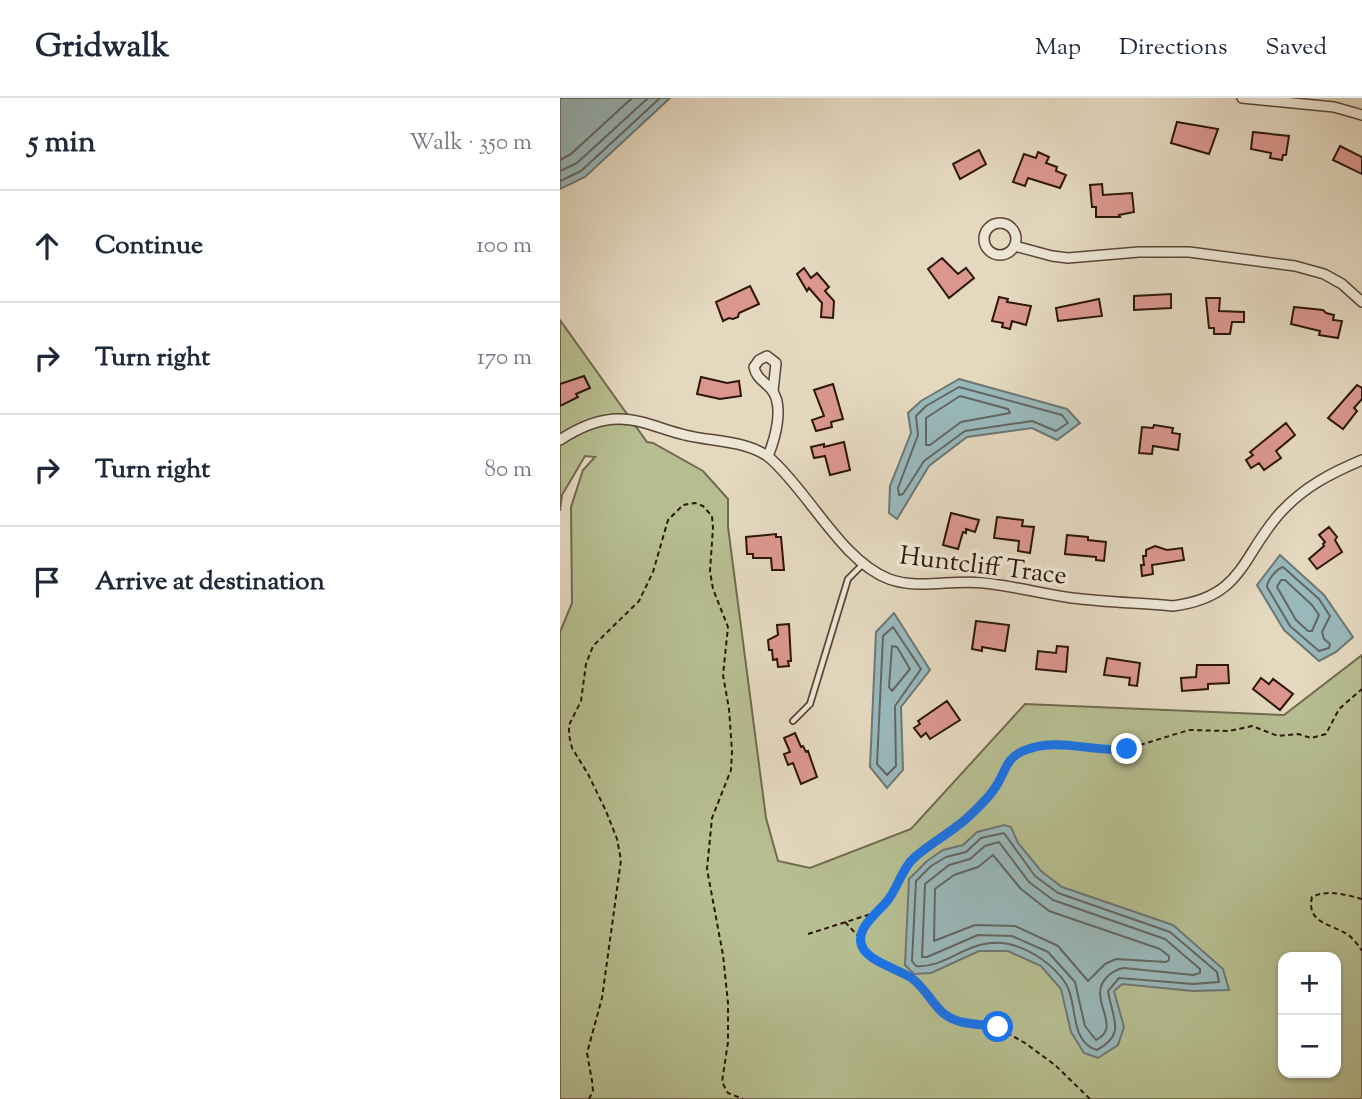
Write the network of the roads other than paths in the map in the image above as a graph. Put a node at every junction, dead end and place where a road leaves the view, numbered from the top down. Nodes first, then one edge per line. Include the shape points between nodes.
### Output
1 (1242, 98) edge
2 (1362, 115) edge
3 (1015, 246) dead end
4 (1362, 302) edge
5 (773, 391) dead end
6 (560, 440) edge
7 (768, 456) junction
8 (1362, 460) edge
9 (863, 564) junction
10 (793, 721) dead end

1 - 2 street via 1334,107
3 - 4 street via 1068,258 1189,253 1296,266 1324,274
5 - 7 street via 777,424
6 - 7 street, Huntcliff Trace via 576,429 618,419 731,443
7 - 9 street, Huntcliff Trace
8 - 9 street, Huntcliff Trace via 1293,499 1229,584 1221,592 1188,604 1073,598 983,583 908,583
9 - 10 lane via 848,579 810,704

